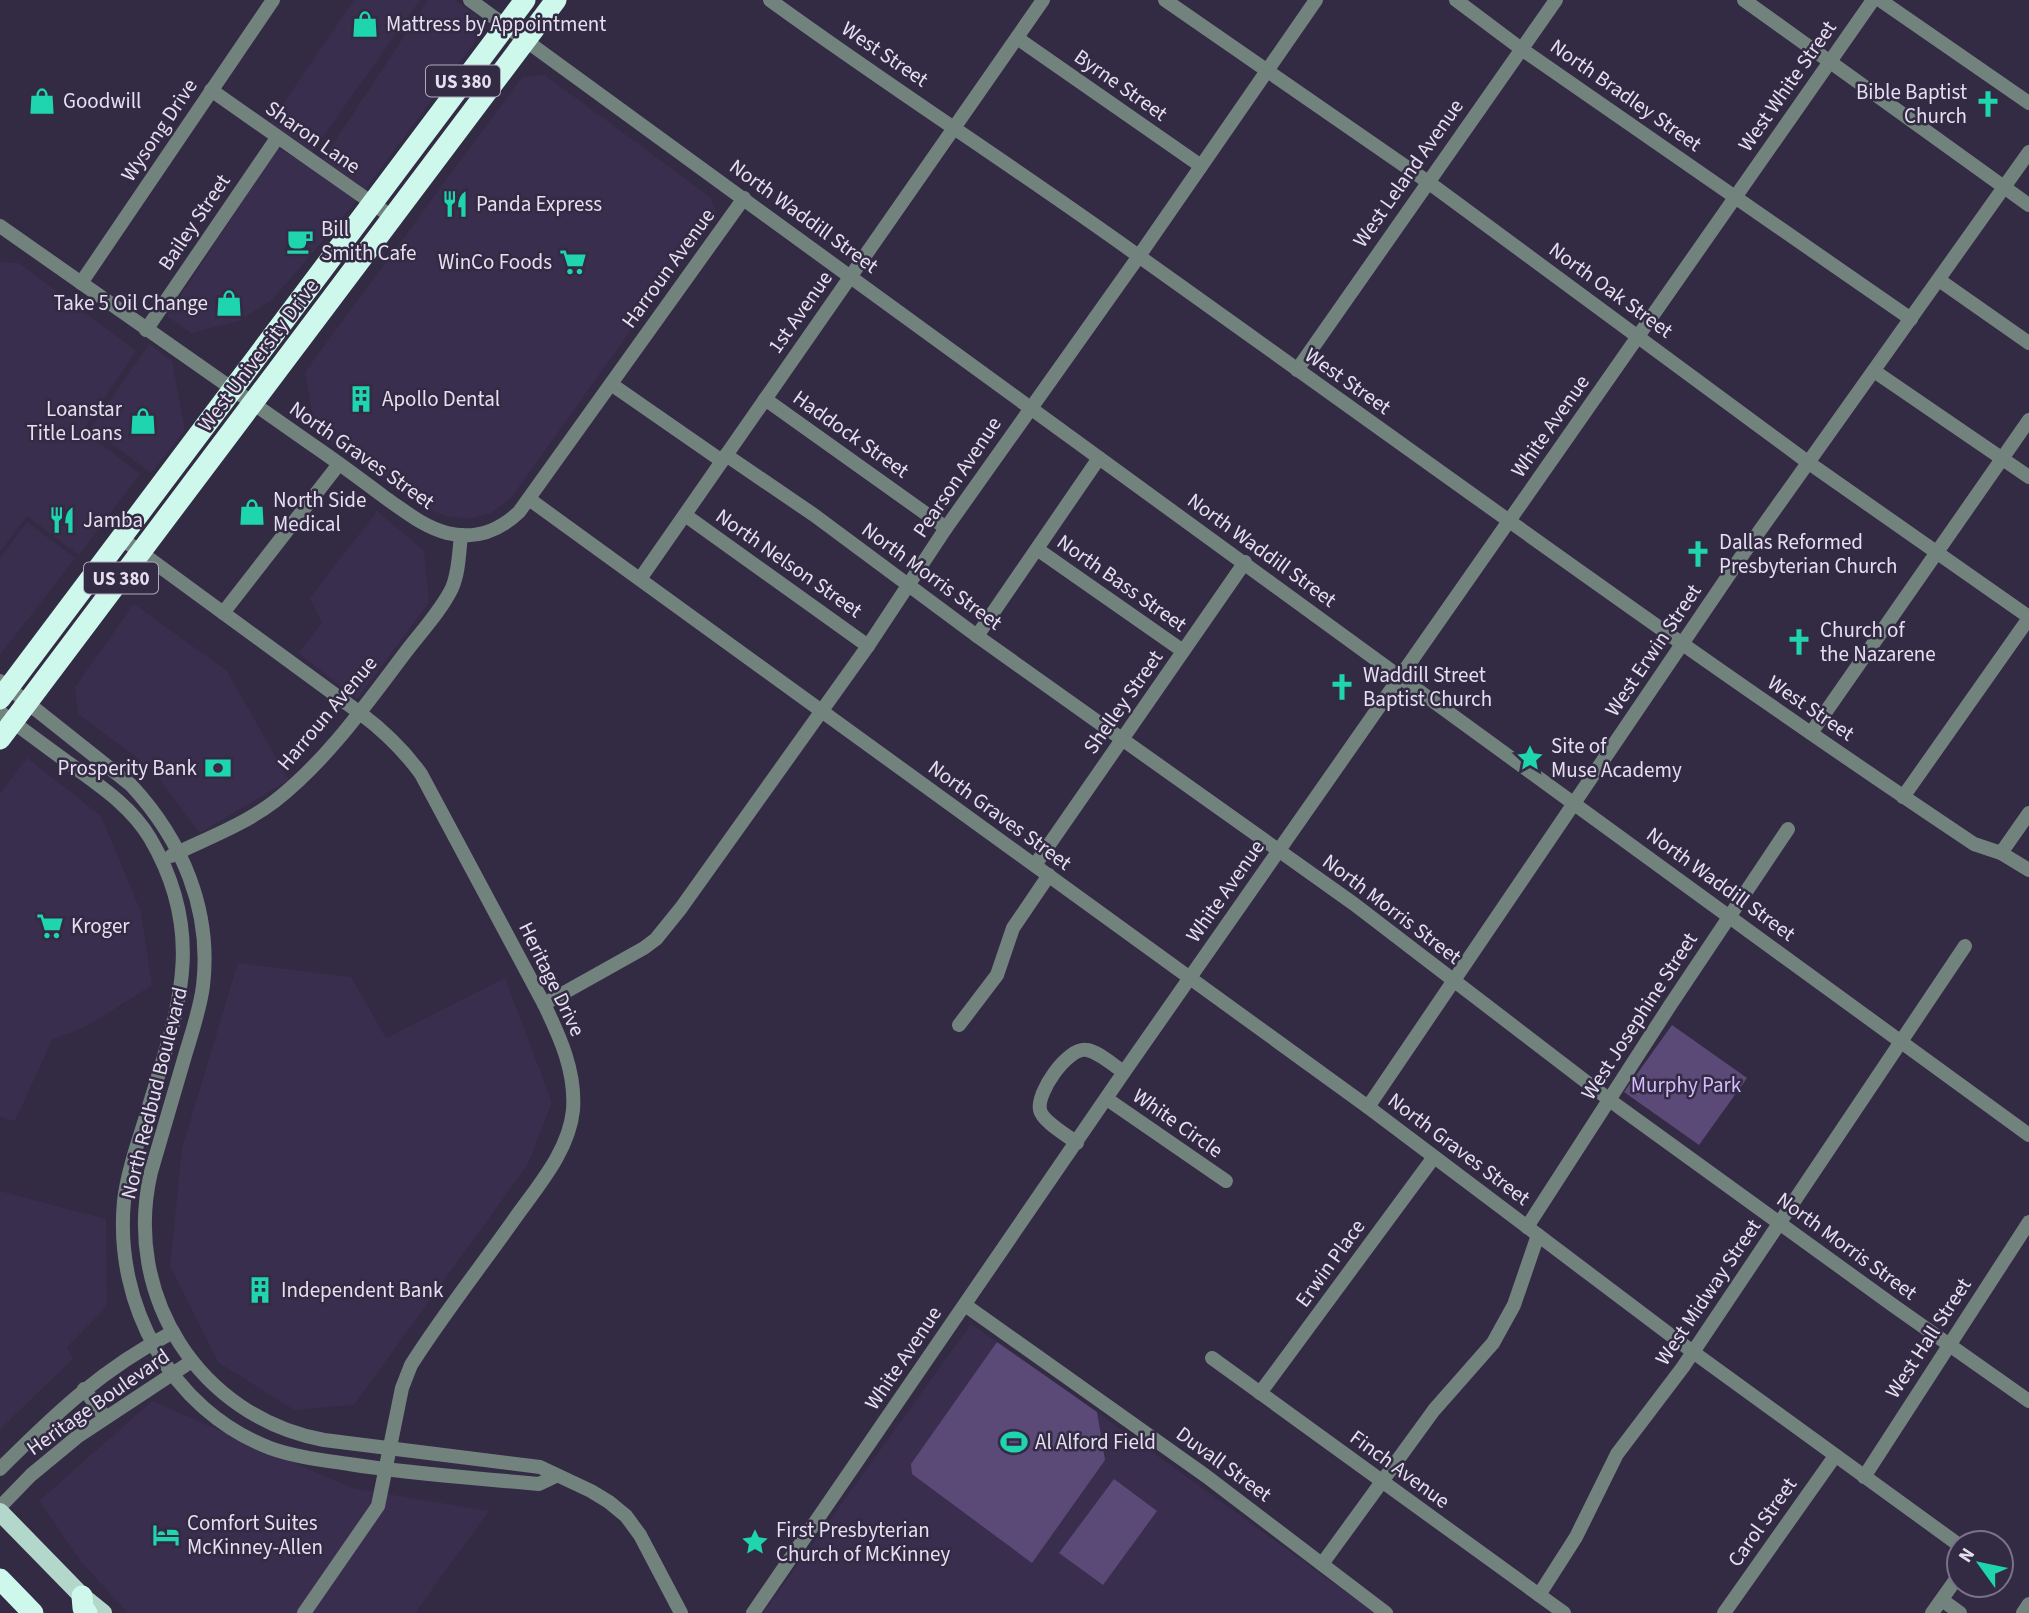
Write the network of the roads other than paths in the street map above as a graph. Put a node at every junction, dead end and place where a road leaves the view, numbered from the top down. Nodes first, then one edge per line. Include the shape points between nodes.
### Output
1 (273, 0) edge
2 (470, 0) edge
3 (525, 0) edge
4 (556, 0) edge
5 (1043, 0) edge
6 (1166, 0) edge
7 (1316, 0) edge
8 (1456, 0) edge
9 (1556, 0) edge
10 (1744, 0) edge
11 (1873, 0) edge
12 (1881, 0) edge
13 (780, 3) edge
14 (505, 26) junction
15 (1017, 38) junction
16 (524, 40) junction
17 (1520, 48) junction
18 (1831, 62) junction
19 (1268, 70) junction
20 (211, 90) junction
21 (2029, 103) edge
22 (954, 127) junction
23 (278, 138) junction
24 (2029, 152) edge
25 (1202, 166) junction
26 (1428, 182) junction
27 (2004, 187) junction
28 (1735, 196) junction
29 (744, 198) junction
30 (372, 203) junction
31 (2029, 205) edge
32 (392, 217) junction
33 (0, 226) edge
34 (1139, 256) junction
35 (850, 276) junction
36 (1939, 281) junction
37 (81, 283) junction
38 (1911, 319) junction
39 (146, 330) junction
40 (1639, 336) junction
41 (2029, 343) edge
42 (1297, 370) junction
43 (1874, 371) junction
44 (611, 384) junction
45 (232, 391) junction
46 (765, 399) junction
47 (252, 405) junction
48 (1031, 407) junction
49 (2029, 420) edge
50 (724, 458) junction
51 (1100, 458) junction
52 (2003, 458) junction
53 (1810, 463) junction
54 (339, 464) junction
55 (2029, 477) edge
56 (529, 499) junction
57 (685, 515) junction
58 (1508, 522) junction
59 (946, 527) junction
60 (461, 535) junction
61 (121, 538) junction
62 (1037, 549) junction
63 (140, 552) junction
64 (1937, 552) junction
65 (1245, 562) junction
66 (640, 579) junction
67 (910, 586) junction
68 (223, 613) junction
69 (2029, 618) edge
70 (977, 636) junction
71 (1682, 644) junction
72 (869, 646) junction
73 (1183, 651) junction
74 (1400, 677) junction
75 (3, 689) edge
76 (28, 702) junction
77 (822, 711) junction
78 (359, 713) junction
79 (6, 717) edge
80 (1811, 733) junction
81 (0, 739) edge
82 (1122, 739) junction
83 (1903, 797) junction
84 (1574, 804) junction
85 (2029, 813) edge
86 (1788, 829) dead end
87 (1279, 850) junction
88 (179, 852) junction
89 (2001, 853) junction
90 (161, 861) junction
91 (1035, 866) junction
92 (2029, 870) edge
93 (1049, 875) junction
94 (1730, 916) junction
95 (1965, 946) dead end
96 (1190, 978) junction
97 (1453, 981) junction
98 (544, 1004) junction
99 (959, 1025) dead end
100 (1900, 1041) junction
101 (1124, 1072) junction
102 (1107, 1099) junction
103 (1610, 1099) junction
104 (1368, 1107) junction
105 (2029, 1135) edge
106 (1077, 1143) junction
107 (1434, 1157) junction
108 (1226, 1181) dead end
109 (1780, 1223) junction
110 (2029, 1223) edge
111 (1532, 1231) junction
112 (965, 1305) junction
113 (173, 1332) junction
114 (152, 1343) junction
115 (1950, 1345) junction
116 (1693, 1352) junction
117 (1212, 1358) dead end
118 (192, 1361) junction
119 (172, 1376) junction
120 (84, 1389) junction
121 (1260, 1393) junction
122 (2029, 1401) edge
123 (105, 1417) junction
124 (388, 1448) junction
125 (1835, 1456) junction
126 (0, 1469) edge
127 (386, 1470) junction
128 (556, 1476) junction
129 (1864, 1477) junction
130 (1380, 1480) junction
131 (0, 1509) edge
132 (1945, 1535) edge
133 (1322, 1564) junction
134 (0, 1579) edge
135 (1539, 1595) junction
136 (1945, 1596) edge
137 (1942, 1600) junction
138 (85, 1604) edge
139 (2029, 1604) edge
140 (33, 1613) edge
141 (103, 1613) edge
142 (304, 1613) edge
143 (681, 1613) edge
144 (753, 1613) edge
145 (1386, 1613) edge
146 (1564, 1613) edge
147 (1724, 1613) edge
148 (1932, 1613) edge
149 (1960, 1613) edge
150 (2023, 1613) edge

1 - 20 street, Wysong Drive
2 - 14 street, North Waddill Street
3 - 14 highway, West University Drive / US 380
4 - 16 highway, West University Drive / US 380
5 - 15 street, 1st Avenue
6 - 19 street, North Oak Street
7 - 19 street, Pearson Avenue
8 - 17 street, North Bradley Street
9 - 17 street, West Leland Avenue
10 - 18 street
11 - 18 street, West White Street
12 - 21 street
13 - 22 street, West Street
14 - 16 street, North Waddill Street
14 - 30 highway, West University Drive / US 380
15 - 22 street, 1st Avenue
15 - 25 street, Byrne Street
16 - 29 street, North Waddill Street
16 - 32 highway, West University Drive / US 380
17 - 26 street, West Leland Avenue
17 - 28 street, North Bradley Street
18 - 27 street
18 - 28 street, West White Street
19 - 25 street, Pearson Avenue
19 - 26 street, North Oak Street
20 - 23 street, Sharon Lane
20 - 37 street, Wysong Drive
22 - 34 street, West Street
22 - 35 street, 1st Avenue
23 - 30 street, Sharon Lane
23 - 39 street, Bailey Street
24 - 27 street, West Erwin Street
25 - 34 street, Pearson Avenue
26 - 40 street, North Oak Street
26 - 42 street, West Leland Avenue
27 - 31 street
27 - 36 street, West Erwin Street
28 - 38 street, North Bradley Street
28 - 40 street, White Avenue
29 - 35 street, North Waddill Street
29 - 44 street, Harroun Avenue
30 - 32 street, Sharon Lane
30 - 45 highway, West University Drive / US 380
32 - 47 highway, West University Drive / US 380
33 - 37 street, North Graves Street
34 - 42 street, West Street
34 - 48 street, Pearson Avenue
35 - 46 street, 1st Avenue
35 - 48 street, North Waddill Street
36 - 38 street, West Erwin Street
36 - 41 street
37 - 39 street, North Graves Street
38 - 43 street, West Erwin Street
39 - 45 street, North Graves Street
40 - 53 street, North Oak Street
40 - 58 street, White Avenue
42 - 58 street, West Street
43 - 52 street
43 - 53 street, West Erwin Street
44 - 50 street, North Morris Street
44 - 56 street, Harroun Avenue
45 - 47 street, North Graves Street
45 - 61 highway, West University Drive / US 380
46 - 50 street, 1st Avenue
46 - 59 street, Haddock Street
47 - 54 street, North Graves Street
47 - 63 highway, West University Drive / US 380
48 - 51 street, North Waddill Street
48 - 59 street, Pearson Avenue
49 - 52 street
50 - 57 street, 1st Avenue
50 - 67 street, North Morris Street via 814,515
51 - 62 street
51 - 65 street, North Waddill Street
52 - 55 street
52 - 64 street
53 - 64 street, North Oak Street
53 - 71 street, West Erwin Street
54 - 60 street, North Graves Street via 419,522
54 - 68 street
56 - 60 street, North Graves Street via 495,530
56 - 66 street, North Graves Street
57 - 66 street, 1st Avenue
57 - 72 street, North Nelson Street
58 - 71 street, West Street
58 - 74 street, White Avenue
59 - 67 street, Pearson Avenue
60 - 78 street, Harroun Avenue via 452,588
61 - 63 street, Heritage Drive
61 - 75 highway, West University Drive / US 380
62 - 70 street
62 - 73 street, North Bass Street
63 - 68 street, Heritage Drive
63 - 76 highway, West University Drive / US 380
64 - 69 street, North Oak Street
64 - 80 street
65 - 73 street, Shelley Street
65 - 74 street, North Waddill Street
66 - 77 street, North Graves Street
67 - 70 street, North Morris Street
67 - 72 street, Pearson Avenue
68 - 78 street, Heritage Drive
69 - 83 street
70 - 82 street, North Morris Street
71 - 80 street, West Street
71 - 84 street, West Erwin Street
72 - 77 street, Pearson Avenue
73 - 82 street, Shelley Street
74 - 84 street, North Waddill Street
74 - 87 street, White Avenue
75 - 76 street, North Redbud Boulevard
76 - 79 highway, West University Drive / US 380
76 - 88 street, North Redbud Boulevard via 131,785
77 - 91 street, North Graves Street
77 - 98 street, Pearson Avenue via 656,939
78 - 88 street, Harroun Avenue via 302,781 243,821
78 - 98 street, Heritage Drive via 406,752 421,774
79 - 81 highway, West University Drive / US 380
79 - 90 street, North Redbud Boulevard via 124,805 150,838
80 - 83 street, West Street
82 - 87 street, North Morris Street
82 - 91 street, Shelley Street
83 - 89 street, West Street via 1974,844
84 - 94 street, North Waddill Street
84 - 97 street, West Erwin Street
85 - 89 street
86 - 94 street, West Josephine Street
87 - 96 street, White Avenue
87 - 97 street, North Morris Street
88 - 90 street, Harroun Avenue
88 - 113 street, North Redbud Boulevard via 198,902 204,976 149,1182 144,1221 152,1284
89 - 92 street, West Street
90 - 114 street, North Redbud Boulevard via 179,912 184,972 129,1174 123,1216 127,1272
91 - 93 street, North Graves Street
93 - 96 street, North Graves Street
93 - 99 street via 1013,928 997,975
94 - 100 street, North Waddill Street
94 - 103 street, West Josephine Street
95 - 100 street, West Midway Street
96 - 101 street, White Avenue
96 - 104 street, North Graves Street
97 - 103 street, North Morris Street
97 - 104 street, West Erwin Street
98 - 124 street, Heritage Drive via 572,1075 573,1112 564,1143 554,1164 411,1365
100 - 105 street, North Waddill Street
100 - 109 street, West Midway Street
101 - 102 street, White Avenue
101 - 106 street via 1089,1050 1072,1054 1059,1066 1040,1101 1040,1110
102 - 106 street, White Avenue
102 - 108 street, White Circle
103 - 109 street, North Morris Street
103 - 111 street, West Josephine Street
104 - 107 street, North Graves Street
106 - 112 street, White Avenue
107 - 111 street, North Graves Street
107 - 121 street, Erwin Place
109 - 115 street, North Morris Street
109 - 116 street, West Midway Street
110 - 115 street, West Hall Street
111 - 116 street, North Graves Street
111 - 130 street, West Josephine Street via 1514,1305 1493,1343 1434,1409
112 - 133 street, Duvall Street
112 - 144 street, White Avenue
113 - 114 street, Heritage Boulevard
113 - 118 street, North Redbud Boulevard
114 - 119 street, North Redbud Boulevard
114 - 120 street, Heritage Boulevard
115 - 122 street, North Morris Street
115 - 129 street, West Hall Street
116 - 125 street, North Graves Street
116 - 135 street, West Midway Street via 1617,1454 1569,1549
117 - 121 street, Finch Avenue
118 - 119 street, Heritage Boulevard
118 - 124 street, North Redbud Boulevard via 226,1395 271,1423 312,1438
119 - 123 street, Heritage Boulevard
119 - 127 street, North Redbud Boulevard via 207,1411 251,1439 294,1455
120 - 123 street
120 - 126 street, Heritage Boulevard
121 - 130 street, Finch Avenue
123 - 131 street, Heritage Boulevard via 47,1461
124 - 127 street, Heritage Drive
124 - 128 street, North Redbud Boulevard via 540,1466
125 - 129 street, North Graves Street
125 - 147 street, Carol Street
127 - 128 street, North Redbud Boulevard via 539,1484
127 - 142 street, Heritage Drive via 375,1513
128 - 143 street, North Redbud Boulevard via 591,1490 626,1516
129 - 132 street, North Graves Street
130 - 133 street, West Josephine Street
130 - 135 street, Finch Avenue
131 - 138 main road
133 - 145 street, Duvall Street
134 - 140 highway
135 - 146 street, Finch Avenue
136 - 137 street
137 - 148 street
137 - 149 street
138 - 141 main road
139 - 150 street

